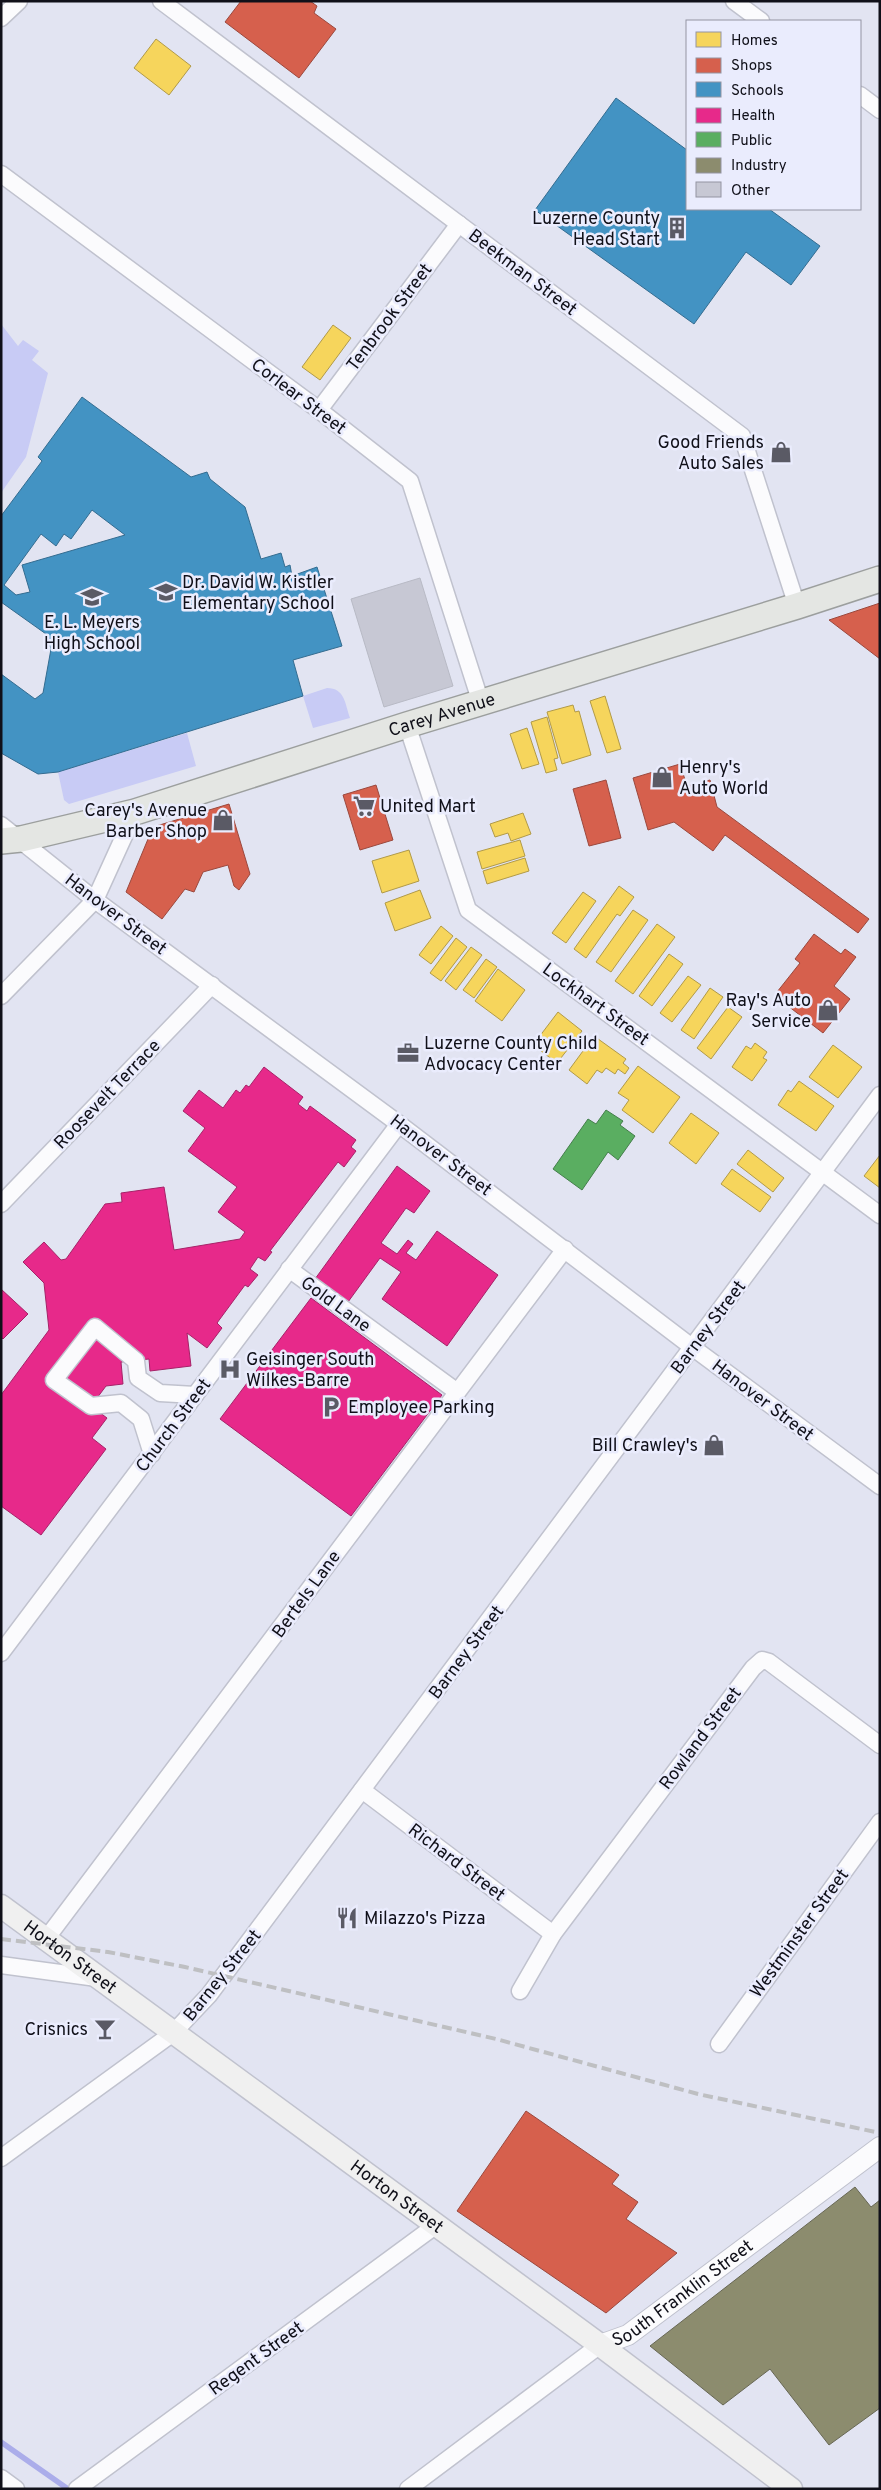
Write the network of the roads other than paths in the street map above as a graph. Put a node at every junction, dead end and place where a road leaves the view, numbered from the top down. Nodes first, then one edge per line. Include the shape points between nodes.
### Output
1 (18, 1) edge
2 (161, 1) edge
3 (734, 1) edge
4 (1, 18) edge
5 (760, 20) edge
6 (861, 96) edge
7 (880, 110) edge
8 (1, 174) edge
9 (459, 224) junction
10 (319, 410) junction
11 (880, 579) edge
12 (797, 606) junction
13 (481, 703) junction
14 (407, 725) junction
15 (135, 812) junction
16 (1, 825) edge
17 (11, 840) edge
18 (95, 900) junction
19 (212, 985) junction
20 (1, 996) edge
21 (880, 1095) edge
22 (399, 1124) junction
23 (823, 1173) junction
24 (1, 1204) edge
25 (880, 1215) edge
26 (565, 1249) junction
27 (289, 1269) junction
28 (692, 1347) junction
29 (456, 1392) junction
30 (195, 1395) junction
31 (152, 1454) junction
32 (880, 1486) edge
33 (1, 1653) edge
34 (880, 1745) edge
35 (362, 1790) junction
36 (880, 1822) edge
37 (1, 1906) edge
38 (553, 1934) junction
39 (46, 1939) junction
40 (1, 1965) edge
41 (97, 1978) junction
42 (520, 1991) dead end
43 (173, 2034) junction
44 (719, 2044) dead end
45 (880, 2146) edge
46 (1, 2158) edge
47 (435, 2226) junction
48 (600, 2345) junction
49 (1, 2478) edge
50 (16, 2489) edge
51 (77, 2489) edge
52 (408, 2489) edge
53 (791, 2489) edge

1 - 4 street
2 - 9 street, Beekman Street
3 - 5 street
6 - 7 street
8 - 10 street, Corlear Street
9 - 10 street, Tenbrook Street
9 - 12 street, Beekman Street via 742,436
10 - 13 street, Corlear Street via 410,481
11 - 12 main road, Carey Avenue
12 - 13 main road, Carey Avenue
13 - 14 main road, Carey Avenue
14 - 15 main road, Carey Avenue
14 - 23 street, Lockhart Street via 468,910
15 - 17 main road, Carey Avenue
15 - 18 street
16 - 17 street, Hanover Street
17 - 18 street, Hanover Street
18 - 19 street, Hanover Street
18 - 20 street
19 - 22 street, Hanover Street
19 - 24 street, Roosevelt Terrace
21 - 23 street, Barney Street
22 - 26 street, Hanover Street
22 - 27 street, Church Street
23 - 25 street, Lockhart Street
23 - 28 street, Barney Street
26 - 28 street, Hanover Street
26 - 29 street, Bertels Lane
27 - 29 street, Gold Lane
27 - 30 street, Church Street
28 - 32 street, Hanover Street
28 - 35 street, Barney Street
29 - 39 street, Bertels Lane
30 - 31 street, Church Street
30 - 31 street via 160,1394 138,1378 136,1361 95,1327 54,1380 91,1406 121,1403 141,1420
31 - 33 street, Church Street
34 - 38 street, Rowland Street via 808,1689 762,1660
35 - 38 street, Richard Street
35 - 43 street, Barney Street via 209,1995
36 - 44 street, Westminster Street
37 - 39 main road, Horton Street
38 - 42 street
39 - 41 main road, Horton Street
40 - 41 street
41 - 43 main road, Horton Street
43 - 46 street, Barney Street
43 - 47 main road, Horton Street
45 - 48 street, South Franklin Street via 628,2335
47 - 48 main road, Horton Street
47 - 51 street, Regent Street
48 - 52 street, South Franklin Street
48 - 53 main road, Horton Street
49 - 50 street

